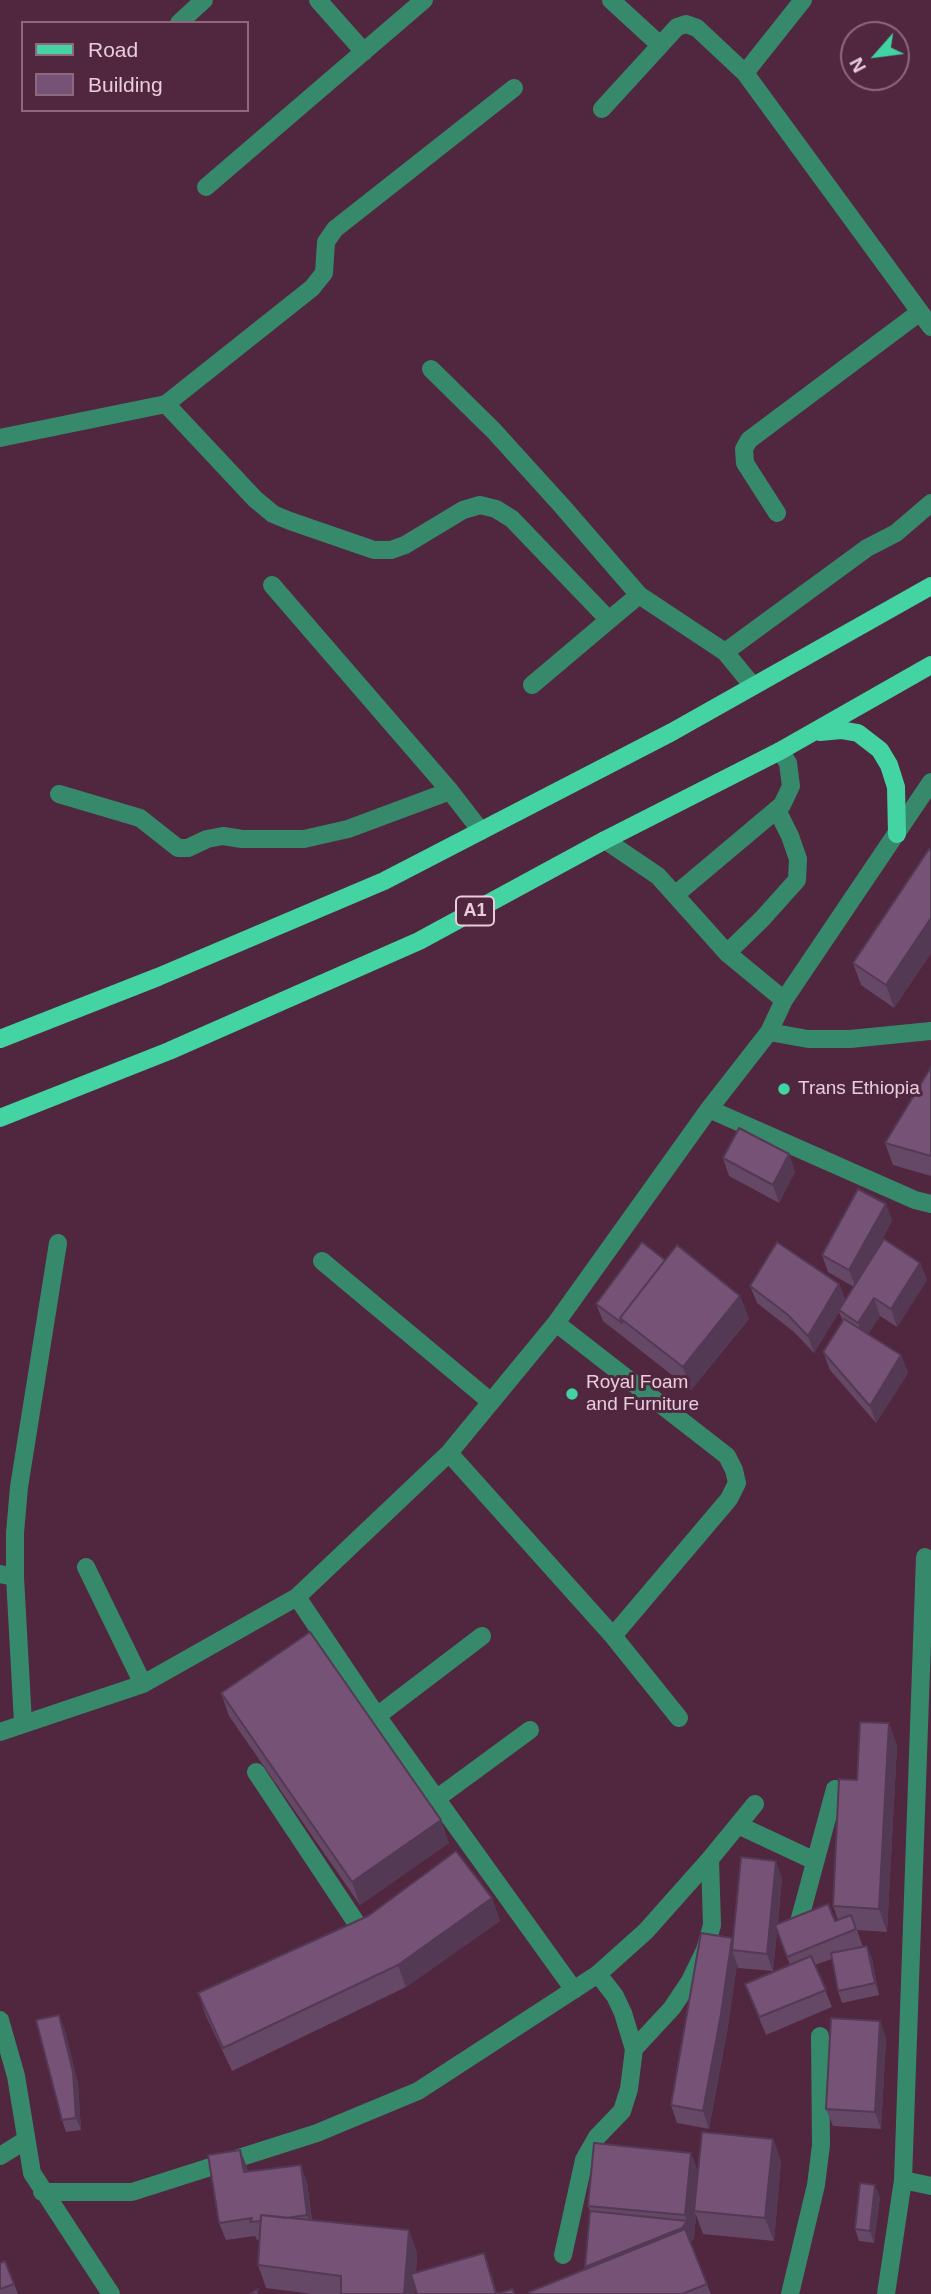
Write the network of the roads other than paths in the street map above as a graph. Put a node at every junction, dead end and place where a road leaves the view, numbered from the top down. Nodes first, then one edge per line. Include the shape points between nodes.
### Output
1 (204, 0) edge
2 (318, 0) edge
3 (424, 0) edge
4 (611, 0) edge
5 (803, 0) edge
6 (181, 21) edge
7 (660, 45) junction
8 (365, 52) junction
9 (745, 73) junction
10 (514, 88) dead end
11 (602, 109) dead end
12 (206, 187) dead end
13 (920, 312) junction
14 (931, 327) edge
15 (431, 369) dead end
16 (166, 404) junction
17 (0, 438) edge
18 (931, 503) edge
19 (777, 513) dead end
20 (272, 585) dead end
21 (931, 586) edge
22 (639, 595) junction
23 (609, 620) junction
24 (725, 652) junction
25 (931, 665) edge
26 (532, 685) dead end
27 (753, 686) junction
28 (810, 733) junction
29 (780, 751) junction
30 (931, 782) edge
31 (450, 791) junction
32 (60, 794) dead end
33 (777, 810) junction
34 (481, 831) junction
35 (897, 834) junction
36 (606, 840) junction
37 (675, 895) junction
38 (727, 953) junction
39 (784, 1000) junction
40 (931, 1031) edge
41 (769, 1032) junction
42 (0, 1039) edge
43 (709, 1109) junction
44 (0, 1118) edge
45 (931, 1204) edge
46 (58, 1243) dead end
47 (322, 1261) dead end
48 (556, 1323) junction
49 (491, 1402) junction
50 (449, 1452) junction
51 (925, 1557) dead end
52 (86, 1567) dead end
53 (7, 1576) edge
54 (297, 1597) junction
55 (482, 1636) dead end
56 (613, 1636) junction
57 (144, 1684) junction
58 (377, 1716) junction
59 (679, 1718) dead end
60 (23, 1723) junction
61 (530, 1730) dead end
62 (0, 1732) edge
63 (256, 1772) dead end
64 (835, 1789) dead end
65 (436, 1798) junction
66 (755, 1804) dead end
67 (738, 1825) junction
68 (710, 1859) junction
69 (815, 1861) junction
70 (359, 1927) edge
71 (797, 1928) edge
72 (598, 1974) junction
73 (574, 1990) junction
74 (0, 2020) edge
75 (820, 2036) dead end
76 (634, 2049) junction
77 (26, 2140) junction
78 (0, 2156) edge
79 (903, 2180) junction
80 (931, 2186) edge
81 (42, 2192) junction
82 (563, 2255) dead end
83 (111, 2294) edge
84 (790, 2294) edge
85 (886, 2294) edge

1 - 6 street
2 - 8 street
3 - 8 street
4 - 7 street
5 - 9 street
7 - 9 street via 686,24 697,28
7 - 11 street
8 - 12 street
9 - 13 street
10 - 16 street via 335,229 326,242 324,273 312,288
13 - 14 street
13 - 19 street via 749,440 745,463
15 - 22 street via 511,450
16 - 17 street
16 - 23 street via 273,514 374,550 391,550 463,510 480,505 496,509 512,519
18 - 24 street via 896,533 867,548
20 - 31 street
21 - 27 main road
22 - 23 street
22 - 24 street
23 - 26 street
24 - 27 street
25 - 28 main road, A1
27 - 34 main road
28 - 29 main road, A1
28 - 35 main road via 858,733 880,750 896,787
29 - 33 street via 788,763 791,786
29 - 36 main road, A1
30 - 35 street
31 - 32 street via 348,829 304,839 223,836 188,848 178,848 140,818
31 - 34 street
33 - 37 street
33 - 38 street via 798,859 797,880
34 - 42 main road via 384,881 158,978
35 - 39 street
36 - 37 street via 658,876
36 - 44 main road, A1 via 419,941 169,1051
37 - 38 street
38 - 39 street
39 - 41 street
40 - 41 street via 850,1039 808,1039
41 - 43 street
43 - 45 street
43 - 48 street
46 - 53 street
47 - 49 street
48 - 49 street
48 - 56 street via 727,1456 737,1483 729,1499
49 - 50 street
50 - 54 street
50 - 56 street
51 - 79 street
52 - 57 street
53 - 60 street
54 - 57 street
54 - 58 street
55 - 58 street
56 - 59 street
57 - 60 street
58 - 65 street
60 - 62 street
61 - 65 street
63 - 70 street
64 - 69 street
65 - 73 street via 470,1858
66 - 67 street
67 - 68 street
67 - 69 street
68 - 72 street via 646,1931
68 - 76 street via 712,1925 705,1950 672,2008
69 - 71 street
72 - 73 street
72 - 76 street via 615,1996
73 - 81 street via 418,2091 317,2133 132,2192
74 - 77 street via 16,2076
75 - 84 street via 821,2146
76 - 82 street via 622,2111 597,2137 584,2160
77 - 78 street
77 - 81 street via 32,2173
79 - 80 street
79 - 85 street
81 - 83 street

